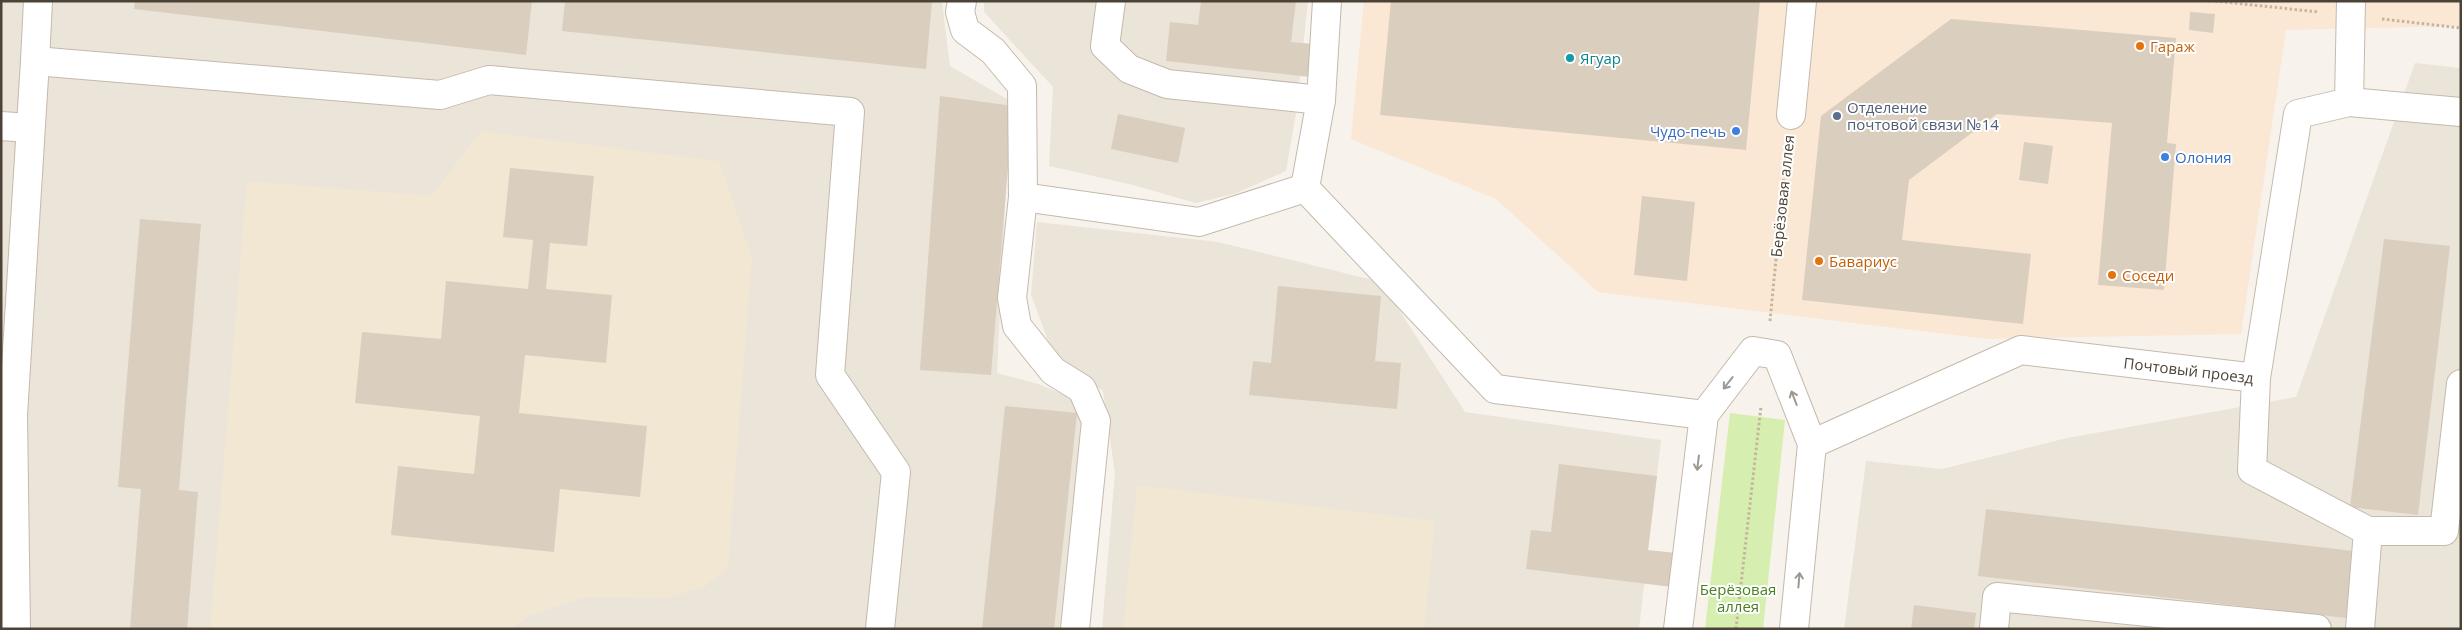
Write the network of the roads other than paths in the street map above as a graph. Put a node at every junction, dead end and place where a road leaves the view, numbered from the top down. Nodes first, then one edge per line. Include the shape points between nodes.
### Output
1 (38, 1) edge
2 (962, 1) edge
3 (1111, 1) edge
4 (1327, 1) edge
5 (1802, 1) edge
6 (2350, 8) edge
7 (35, 61) junction
8 (1321, 100) junction
9 (2348, 102) junction
10 (2461, 112) edge
11 (1790, 115) road end
12 (1, 126) edge
13 (30, 128) junction
14 (1305, 188) junction
15 (1023, 197) junction
16 (2256, 378) junction
17 (2461, 384) edge
18 (1704, 415) junction
19 (1812, 444) junction
20 (2368, 531) junction
21 (16, 629) edge
22 (880, 629) edge
23 (1075, 629) edge
24 (1678, 629) edge
25 (1794, 629) edge
26 (1994, 629) edge
27 (2317, 629) edge
28 (2360, 629) edge

1 - 7 street
2 - 15 street via 960,12 965,30 993,51 1022,86
3 - 8 street via 1105,46 1129,69 1167,84
4 - 8 street
5 - 11 street, Берёзовая аллея
6 - 9 street
7 - 13 street
7 - 22 street via 440,95 489,80 850,112 830,375 896,472
8 - 14 street
9 - 10 street
9 - 16 street, Почтовый проезд via 2298,114
12 - 13 street
13 - 21 street via 13,415
14 - 15 street via 1199,222
14 - 18 street via 1495,389
15 - 23 street via 1012,298 1017,326 1053,371 1082,388 1096,421
16 - 19 street, Почтовый проезд via 2021,350
16 - 20 street via 2252,470
17 - 20 street via 2444,531
19 -> 18 street via 1778,355 1760,352
18 -> 24 street
25 -> 19 street
20 - 28 street
26 - 27 street via 1997,597

